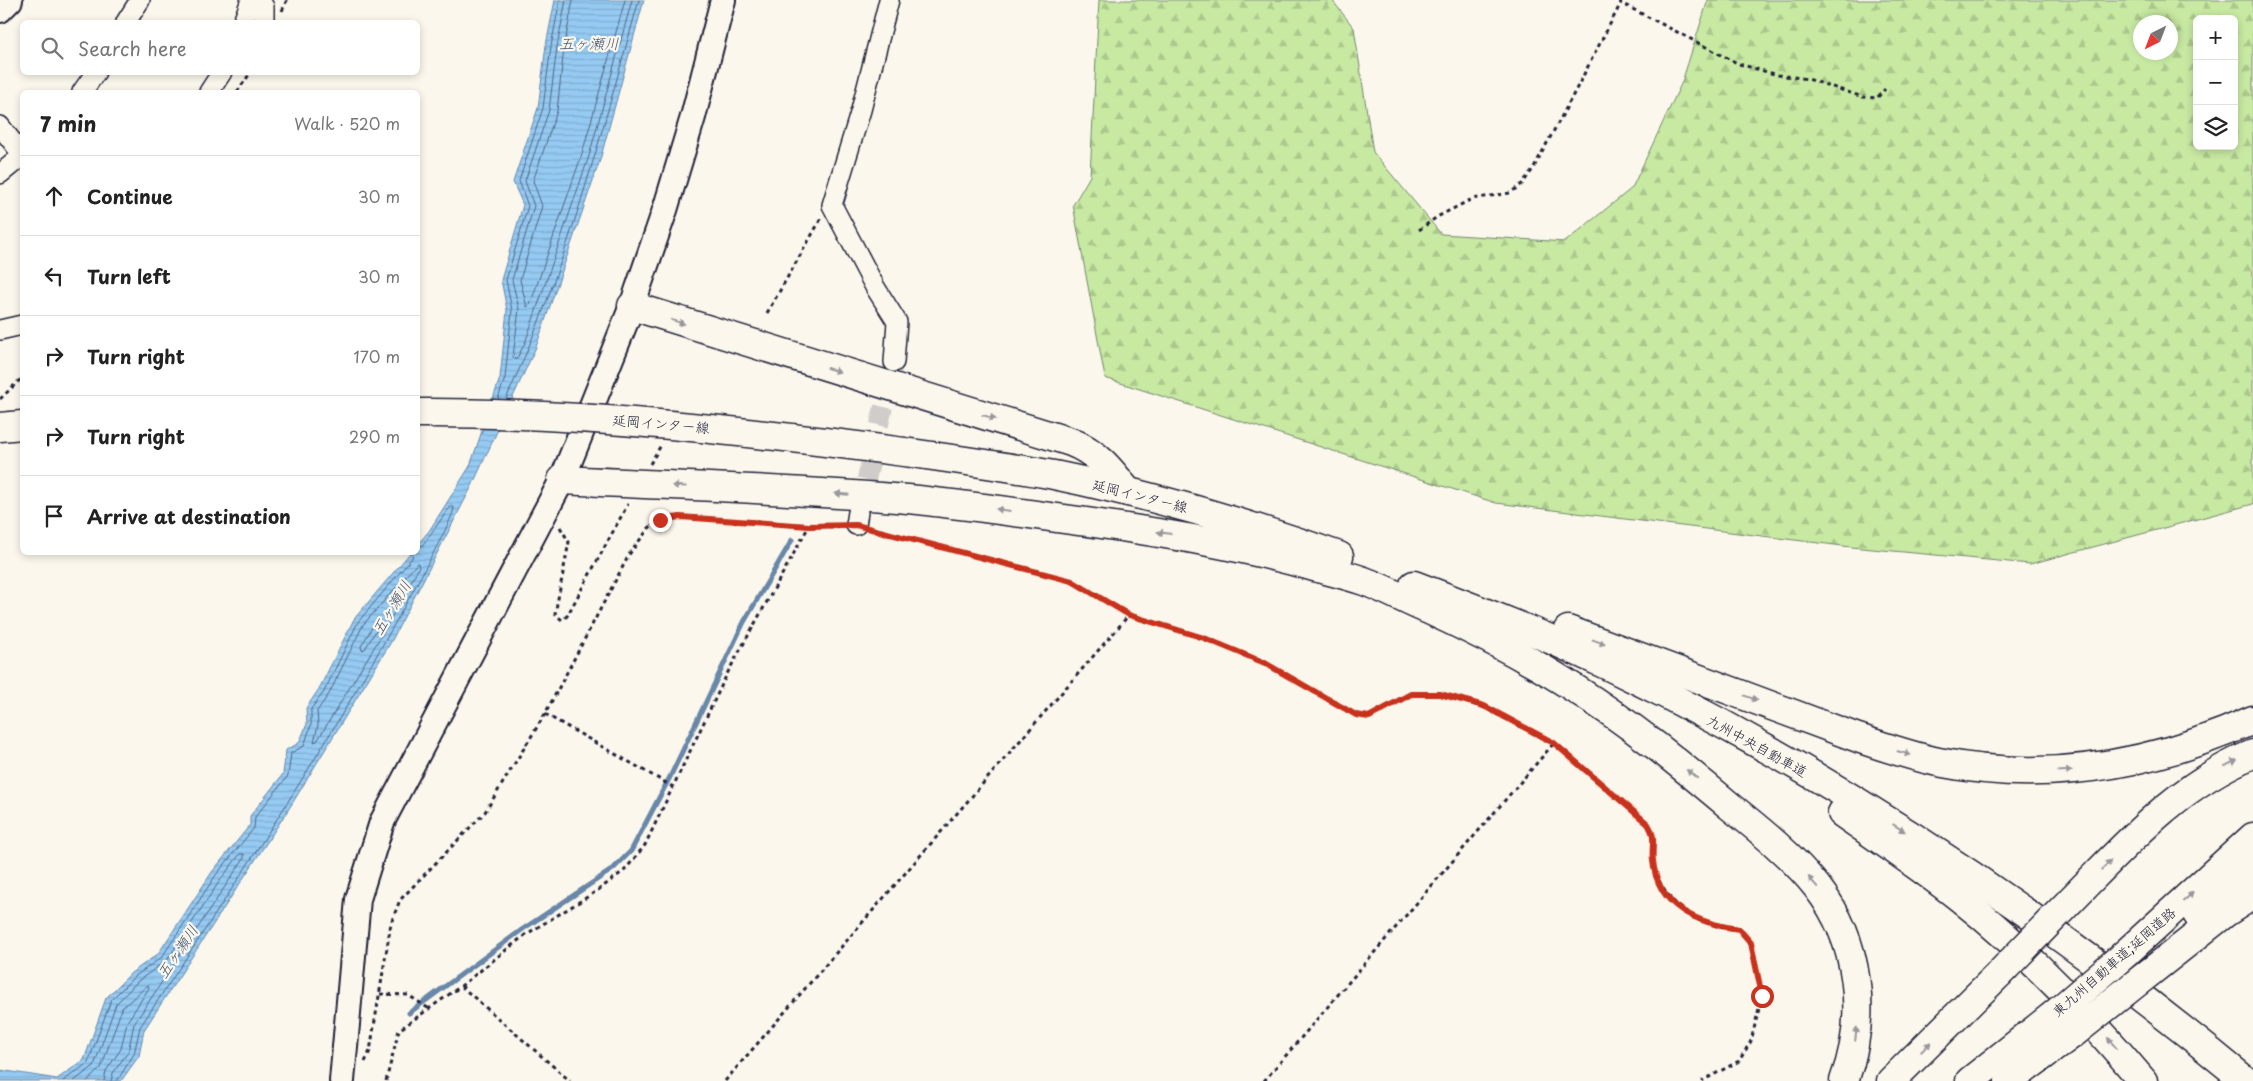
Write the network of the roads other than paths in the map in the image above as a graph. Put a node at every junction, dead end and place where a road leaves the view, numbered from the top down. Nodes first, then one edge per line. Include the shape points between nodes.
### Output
1 (10, 0) edge
2 (140, 0) edge
3 (251, 0) edge
4 (260, 0) edge
5 (723, 0) edge
6 (890, 0) edge
7 (0, 10) edge
8 (127, 20) edge
9 (245, 20) edge
10 (264, 20) edge
11 (94, 75) edge
12 (220, 75) edge
13 (83, 90) edge
14 (210, 90) edge
15 (0, 126) edge
16 (20, 152) edge
17 (20, 157) edge
18 (0, 174) edge
19 (632, 306) junction
20 (20, 325) edge
21 (0, 330) edge
22 (894, 362) tunnel mouth
23 (420, 412) edge
24 (20, 425) edge
25 (0, 427) edge
26 (904, 452) junction
27 (562, 480) junction
28 (1128, 492) junction
29 (1367, 574) junction
30 (2253, 720) edge
31 (2253, 754) edge
32 (1842, 813) junction
33 (2253, 837) edge
34 (2253, 863) edge
35 (2253, 895) edge
36 (2056, 935) junction
37 (2139, 963) junction
38 (2109, 984) junction
39 (2066, 1024) junction
40 (2253, 1063) edge
41 (342, 1076) edge
42 (1844, 1081) edge
43 (1891, 1081) edge
44 (1970, 1081) edge
45 (1995, 1081) edge
46 (2009, 1081) edge
47 (2143, 1081) edge
48 (2222, 1081) edge
49 (2246, 1081) edge

1 - 7 street
2 - 8 street
3 - 9 street
4 - 10 street via 264,7
5 - 19 street via 666,210
6 - 22 street via 832,205 896,322
11 - 13 street
12 - 14 street
15 - 16 street
17 - 18 street
19 - 27 street
19 -> 28 highway via 1085,447 1098,456
20 - 21 street
23 - 26 highway, 延岡インター線, bridge via 620,420 769,434
24 - 25 highway
26 - 28 highway, 延岡インター線 via 1054,476
26 - 29 highway, 延岡インター線 via 998,470 1125,502
29 -> 27 highway via 1195,538 994,509 828,493
27 - 41 street via 382,822 358,899
28 - 29 highway, 延岡インター線 via 1284,537
29 -> 30 highway via 1536,618 1899,752 1971,768 2040,772 2115,764 2190,746
29 - 32 highway, 九州中央自動車道 via 1603,682 1722,744
29 -> 36 highway, 九州中央自動車道 via 1550,640 1704,716 1902,829
42 -> 29 highway via 1857,1027 1856,978 1851,955 1832,910 1819,889 1798,866 1667,755 1577,690
43 -> 31 highway, bridge via 2148,824 2178,797 2230,763
32 - 38 highway, 九州中央自動車道
47 -> 32 highway via 2082,1010 1998,930 1920,868
37 -> 33 highway, 東九州自動車道;延岡道路
34 - 37 highway, 東九州自動車道;延岡道路
35 - 37 highway
36 - 38 highway, 九州中央自動車道
36 - 40 highway
37 - 39 highway, bridge
38 - 48 highway
38 - 49 highway
39 - 44 highway, 東九州自動車道;延岡道路
39 - 45 highway, 東九州自動車道;延岡道路
39 - 46 highway

